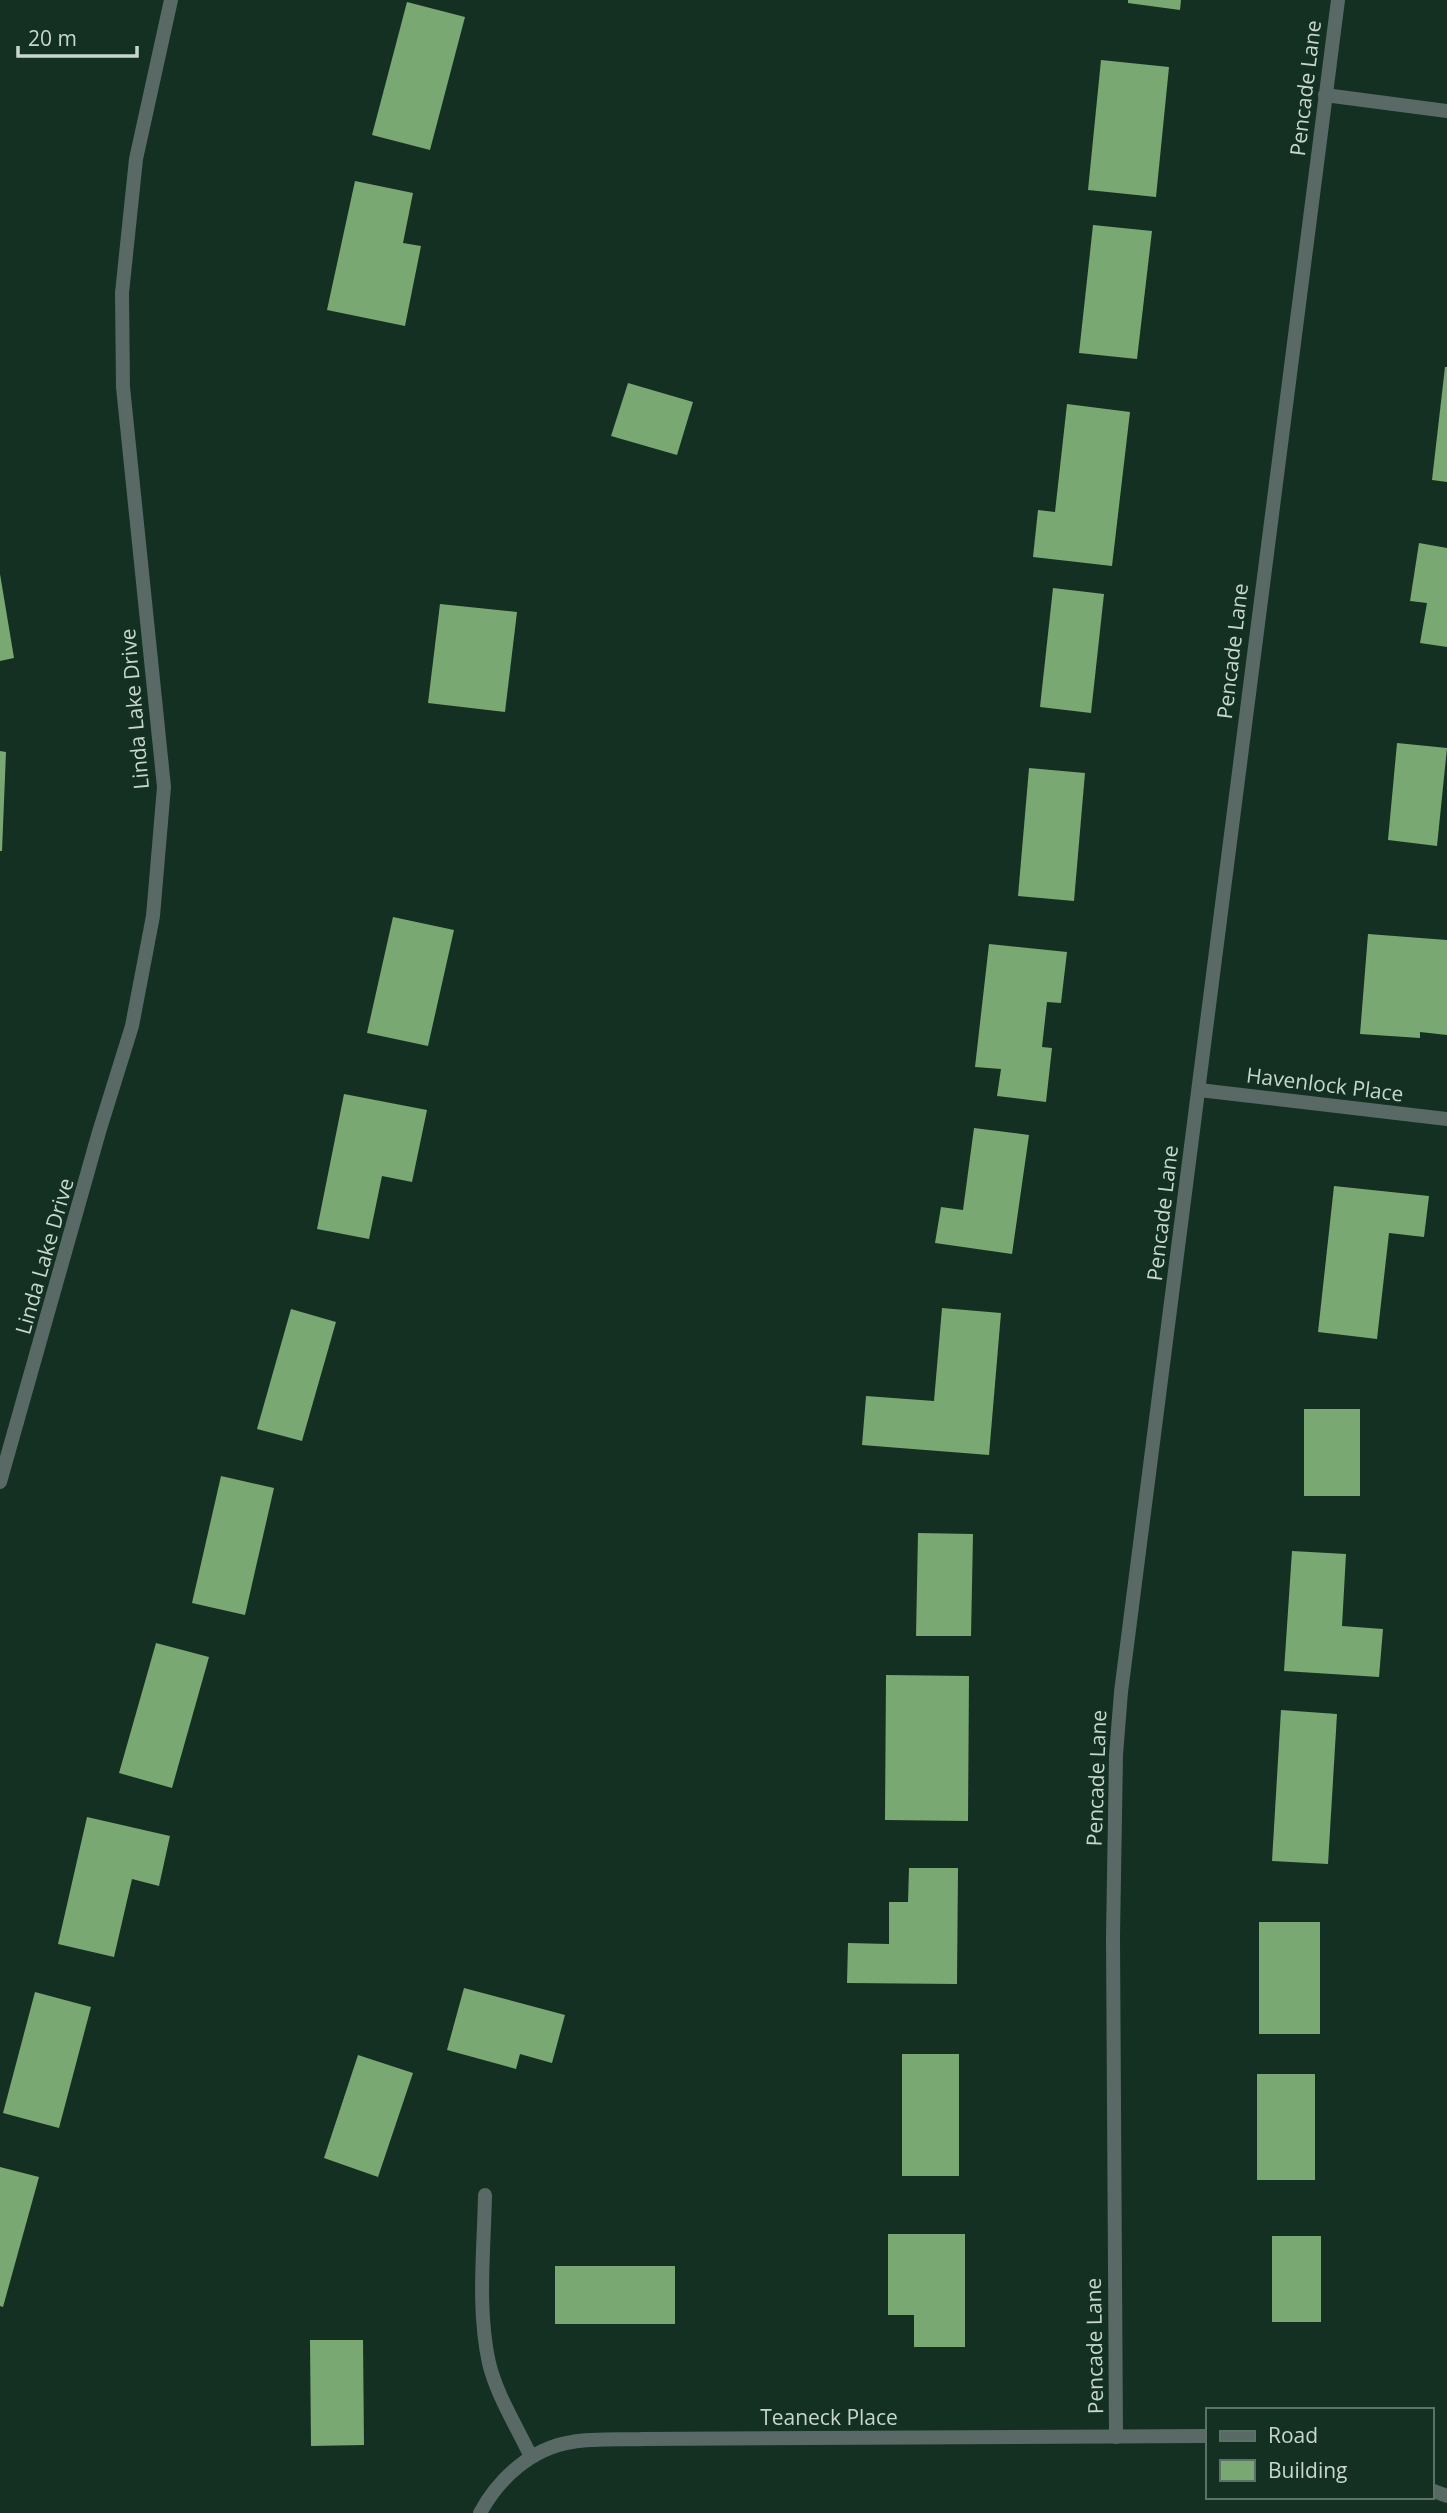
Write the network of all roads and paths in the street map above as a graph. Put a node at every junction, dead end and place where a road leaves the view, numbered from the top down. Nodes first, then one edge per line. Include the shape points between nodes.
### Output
1 (171, 0) edge
2 (1338, 0) edge
3 (1325, 95) junction
4 (1447, 111) edge
5 (1199, 1090) junction
6 (1447, 1119) edge
7 (0, 1482) edge
8 (485, 2195) dead end
9 (1206, 2436) edge
10 (1116, 2437) junction
11 (531, 2457) junction
12 (480, 2513) edge

1 - 7 street, Linda Lake Drive via 136,159 122,293 123,387 164,788 153,916 132,1026
2 - 3 street, Pencade Lane
3 - 4 street
3 - 5 street, Pencade Lane
5 - 6 street, Havenlock Place
5 - 10 street, Pencade Lane via 1116,1755
8 - 11 street via 482,2316 490,2365
9 - 10 street, Teaneck Place
10 - 11 street, Teaneck Place via 573,2441
11 - 12 street, Teaneck Place via 504,2479

